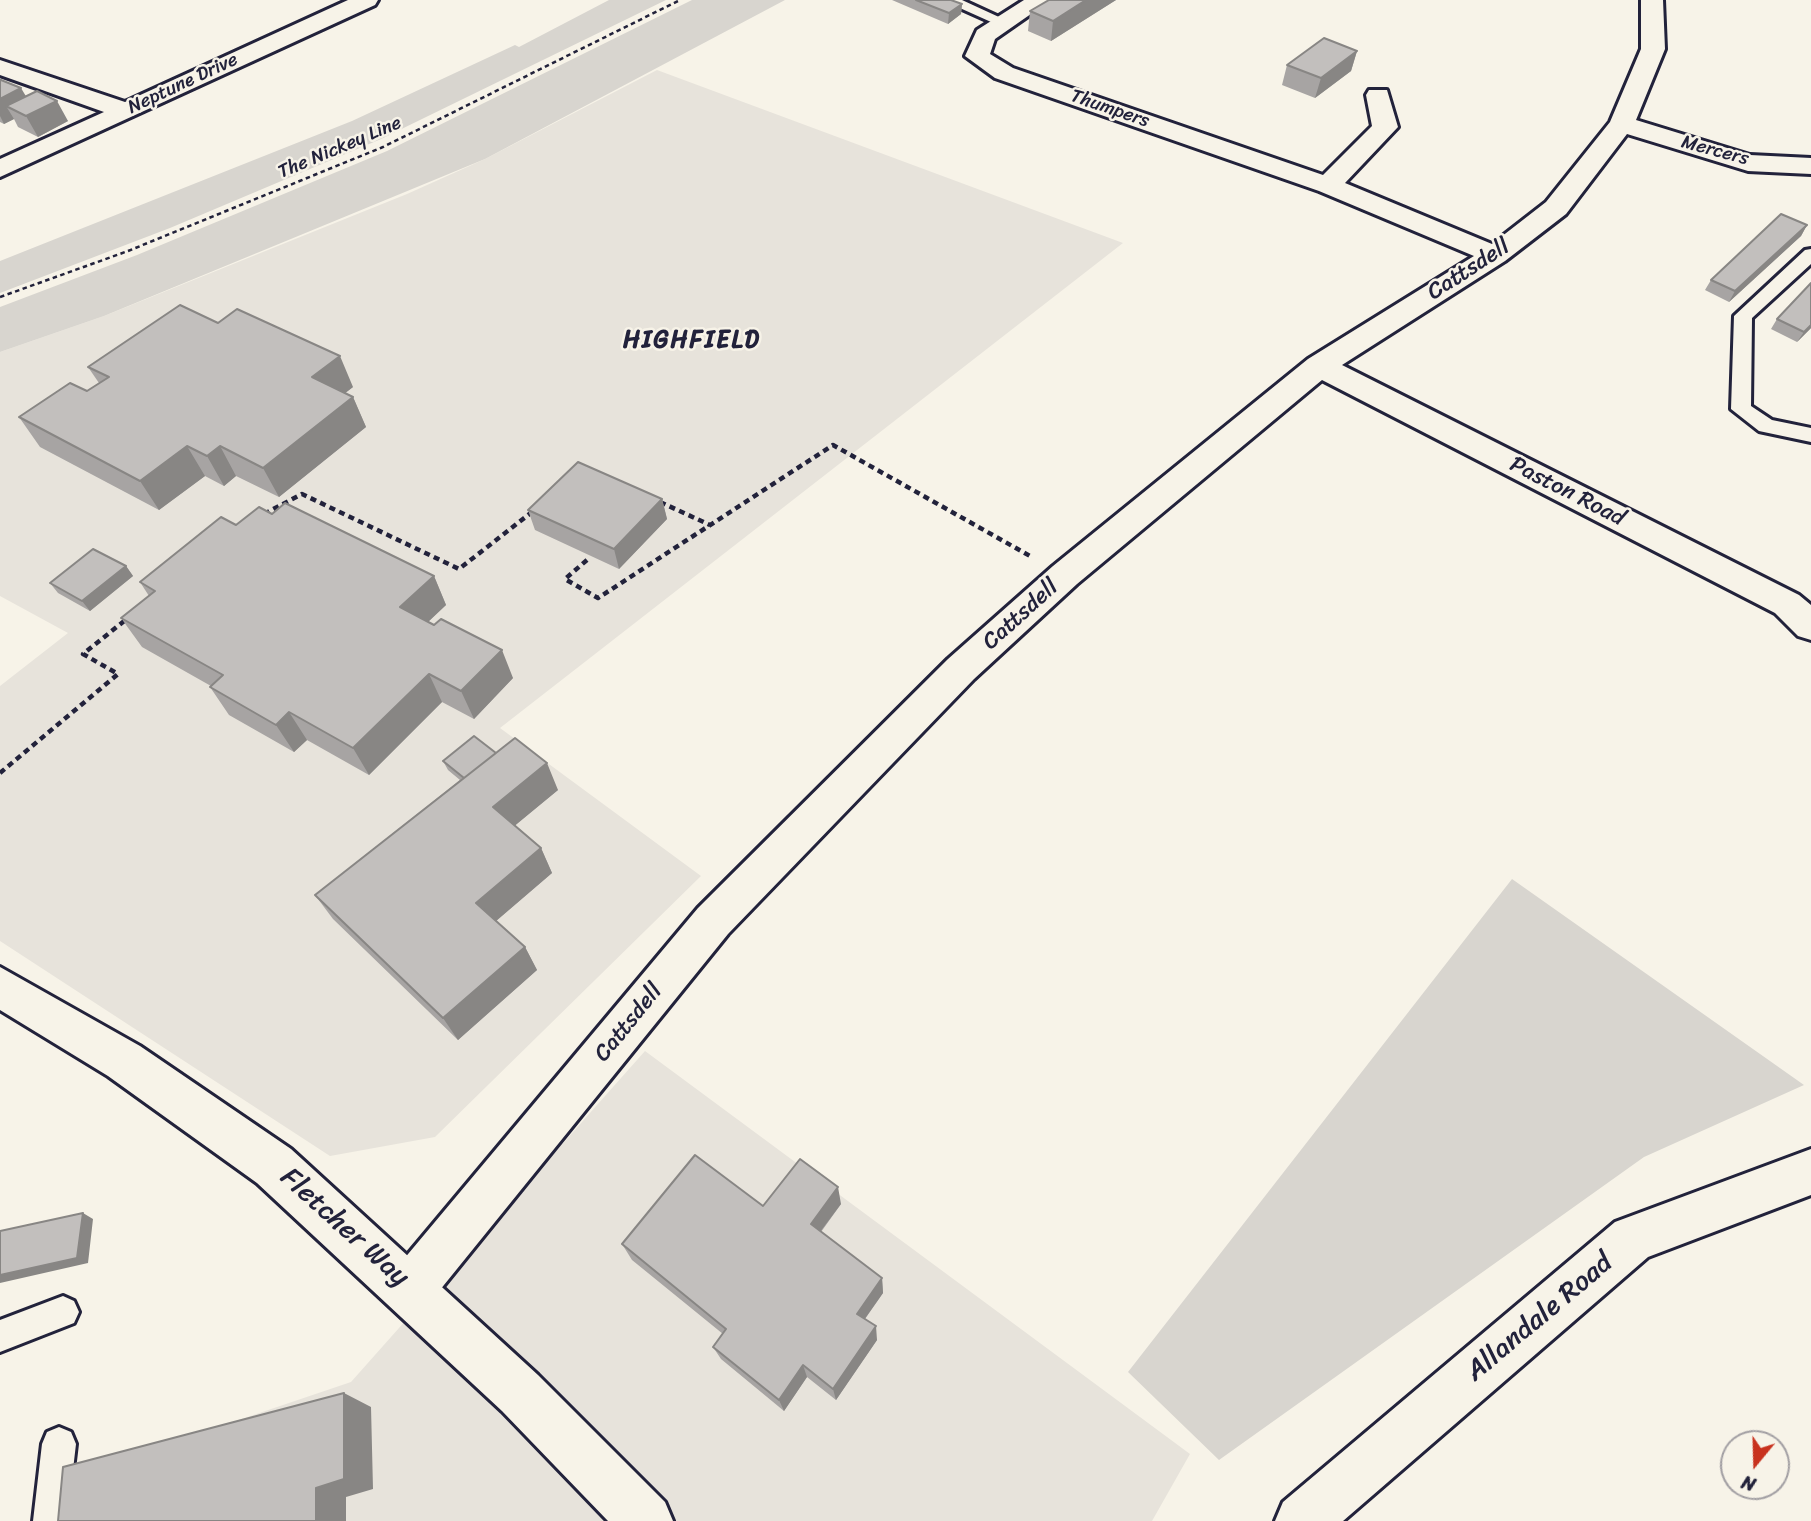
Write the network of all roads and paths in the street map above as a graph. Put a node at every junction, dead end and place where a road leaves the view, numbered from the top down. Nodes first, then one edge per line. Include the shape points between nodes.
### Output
1 (680, 0) edge
2 (949, 0) edge
3 (1040, 0) edge
4 (1652, 0) edge
5 (349, 2) edge
6 (1005, 23) junction
7 (0, 66) edge
8 (1378, 94) dead end
9 (126, 111) junction
10 (1622, 124) junction
11 (1811, 166) edge
12 (0, 169) edge
13 (1328, 185) junction
14 (1811, 254) edge
15 (1495, 255) junction
16 (0, 297) edge
17 (1319, 366) junction
18 (1811, 435) edge
19 (649, 498) edge
20 (538, 507) edge
21 (254, 511) edge
22 (710, 525) junction
23 (587, 560) edge
24 (1065, 575) junction
25 (135, 612) edge
26 (1811, 626) edge
27 (0, 773) edge
28 (0, 987) edge
29 (1811, 1172) edge
30 (410, 1289) junction
31 (63, 1312) dead end
32 (0, 1336) edge
33 (59, 1444) dead end
34 (50, 1521) edge
35 (646, 1521) edge
36 (1301, 1521) edge

1 - 16 path, The Nickey Line via 383,147 128,251
2 - 6 lane
3 - 6 street, Thumpers
4 - 10 street, Cattsdell via 1653,49
5 - 9 street, Neptune Drive
6 - 13 street, Thumpers via 985,35 977,56 1004,73
7 - 9 street
8 - 13 street via 1385,127
9 - 12 street, Neptune Drive
10 - 11 street, Mercers via 1748,163
10 - 15 street, Cattsdell via 1556,208
13 - 15 street, Thumpers
14 - 18 lane via 1743,316 1741,409 1766,426
15 - 17 street, Cattsdell
17 - 24 street, Cattsdell
17 - 26 street, Paston Road via 1787,604
19 - 22 path
20 - 21 path via 459,569 302,494 262,515
22 - 23 path via 598,598 565,579
22 - 24 path via 833,445
24 - 30 street, Cattsdell via 961,669 713,921
25 - 27 path via 83,654 118,674
28 - 30 street, Fletcher Way via 124,1062 274,1166
29 - 36 street, Allandale Road via 1632,1240
30 - 35 street, Fletcher Way
31 - 32 lane
33 - 34 lane

